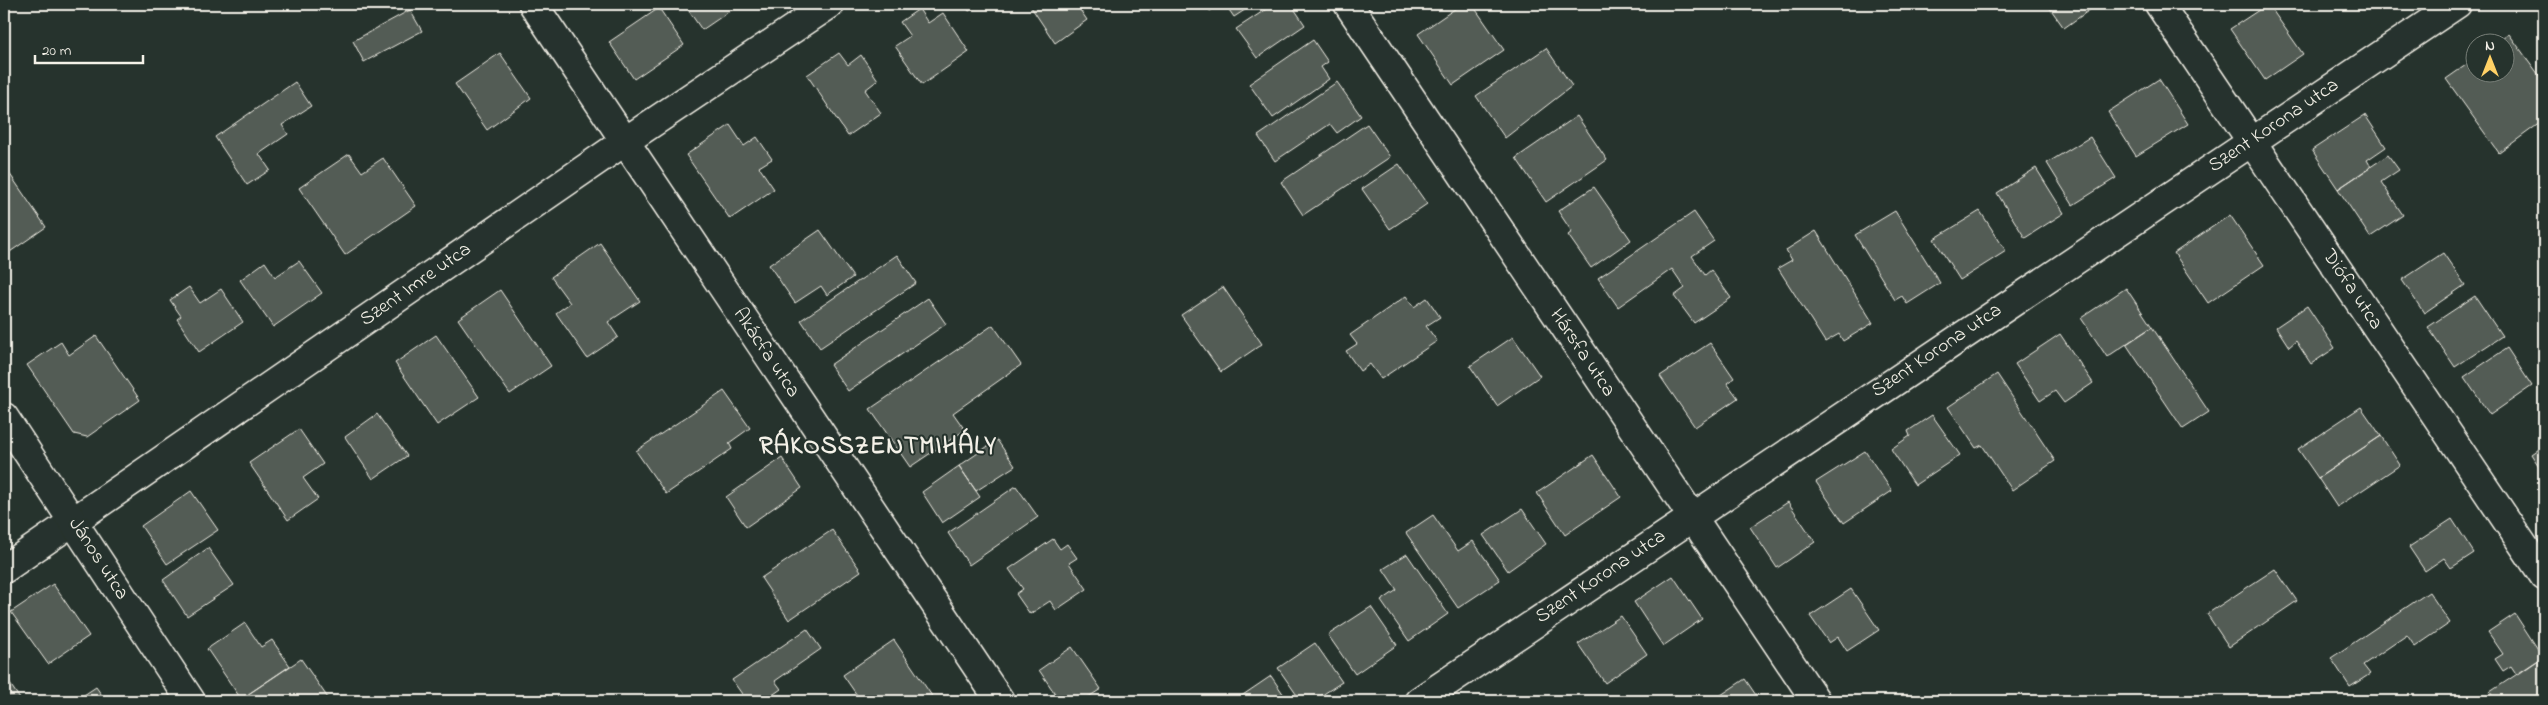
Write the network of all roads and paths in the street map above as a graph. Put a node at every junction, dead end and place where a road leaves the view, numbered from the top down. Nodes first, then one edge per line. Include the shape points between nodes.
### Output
1 (534, 4) edge
2 (830, 4) edge
3 (1348, 4) edge
4 (2159, 4) edge
5 (2457, 4) edge
6 (2251, 140) junction
7 (624, 142) junction
8 (4, 418) edge
9 (1691, 516) junction
10 (74, 522) junction
11 (4, 569) edge
12 (2544, 576) edge
13 (192, 701) edge
14 (1000, 701) edge
15 (1419, 701) edge
16 (1816, 701) edge

1 - 7 street, Akácfa utca
2 - 7 street, Szent Imre utca
3 - 9 street, Hársfa utca
4 - 6 street, Diófa utca
5 - 6 street, Szent Korona utca
6 - 9 street, Szent Korona utca
6 - 12 street, Diófa utca
7 - 10 street, Szent Imre utca
7 - 14 street, Akácfa utca
8 - 10 street, János utca
9 - 15 street, Szent Korona utca
9 - 16 street, Hársfa utca
10 - 11 street, Szent Imre utca
10 - 13 street, János utca

